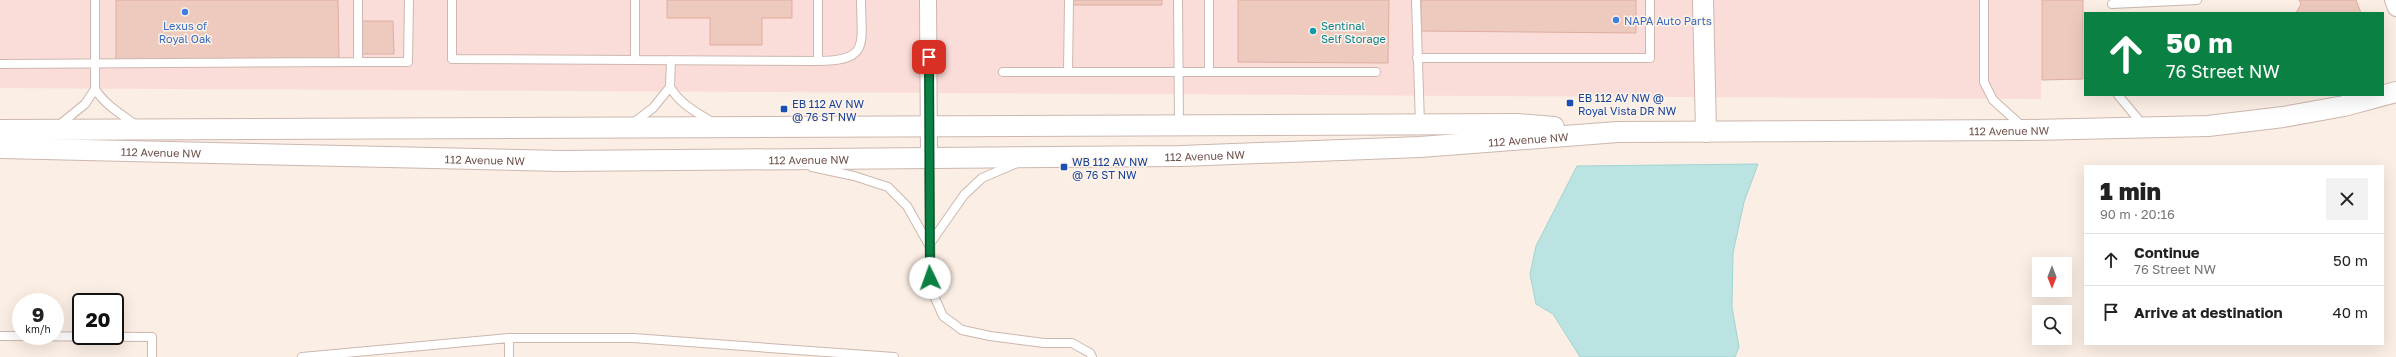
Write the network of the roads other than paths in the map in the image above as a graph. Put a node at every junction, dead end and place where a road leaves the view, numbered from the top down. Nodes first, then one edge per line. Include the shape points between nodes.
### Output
1 (95, 0) edge
2 (358, 0) edge
3 (408, 0) edge
4 (452, 0) edge
5 (635, 0) edge
6 (818, 0) edge
7 (861, 0) edge
8 (928, 0) edge
9 (1069, 0) edge
10 (1178, 0) edge
11 (1208, 0) edge
12 (1416, 0) edge
13 (1650, 0) edge
14 (1703, 0) edge
15 (1984, 0) edge
16 (2197, 0) edge
17 (2393, 0) edge
18 (2112, 6) edge
19 (2396, 8) edge
20 (1417, 58) junction
21 (635, 60) junction
22 (670, 60) junction
23 (818, 61) junction
24 (358, 62) junction
25 (0, 64) edge
26 (95, 64) junction
27 (1178, 71) junction
28 (1003, 72) dead end
29 (1068, 72) junction
30 (1208, 72) junction
31 (1376, 72) dead end
32 (670, 87) junction
33 (95, 89) junction
34 (2396, 92) edge
35 (2384, 95) edge
36 (2119, 96) edge
37 (2381, 96) edge
38 (1420, 124) junction
39 (929, 126) junction
40 (1179, 126) junction
41 (628, 127) junction
42 (54, 128) junction
43 (142, 128) junction
44 (721, 128) junction
45 (2146, 129) junction
46 (0, 130) edge
47 (2027, 130) junction
48 (1618, 132) junction
49 (1706, 132) junction
50 (0, 148) edge
51 (929, 158) junction
52 (1029, 158) junction
53 (775, 159) junction
54 (929, 245) junction
55 (0, 336) edge
56 (509, 338) junction
57 (152, 357) edge
58 (302, 357) edge
59 (323, 357) edge
60 (509, 357) edge
61 (894, 357) edge
62 (1092, 357) edge

1 - 26 lane
2 - 24 lane
3 - 24 lane via 408,62
4 - 21 lane via 452,59
5 - 21 lane
6 - 23 lane
7 - 23 lane via 861,46 853,55 841,61
8 - 39 street
9 - 29 lane
10 - 27 lane
11 - 30 lane
12 - 20 lane
13 - 20 lane via 1650,58
14 - 49 street
15 - 47 lane via 1984,82 1993,100
16 - 18 lane
17 - 19 street
20 - 38 lane
21 - 22 lane
22 - 23 lane
22 - 32 lane
24 - 26 lane
25 - 26 lane via 48,60
26 - 33 lane
27 - 29 lane
27 - 30 lane
27 - 40 lane
28 - 29 lane
30 - 31 lane
32 - 41 lane via 653,108
32 - 44 lane via 675,96 687,106
33 - 42 lane via 85,104
33 - 43 lane via 112,108
34 - 35 street, 112 Avenue NW
36 - 45 lane
37 - 45 street, 112 Avenue NW via 2344,106 2283,117 2208,126
38 - 40 street, 112 Avenue NW
38 - 48 street, 112 Avenue NW via 1517,124
39 - 40 street, 112 Avenue NW
39 - 44 street, 112 Avenue NW
39 - 51 street
41 - 43 street, 112 Avenue NW
41 - 44 street, 112 Avenue NW
42 - 43 street, 112 Avenue NW
42 - 46 street, 112 Avenue NW
45 - 47 street, 112 Avenue NW
47 - 49 street, 112 Avenue NW
48 - 49 street, 112 Avenue NW
48 - 52 street, 112 Avenue NW via 1420,148
50 - 53 street, 112 Avenue NW via 561,161
51 - 52 street, 112 Avenue NW
51 - 53 street, 112 Avenue NW
51 - 54 lane
52 - 54 lane via 982,178 964,195
53 - 54 lane via 854,176 888,187 907,206
54 - 62 lane via 931,289 935,301 943,316 962,330 1044,343 1072,343 1090,353
55 - 57 lane via 152,337
56 - 59 lane
56 - 60 lane
56 - 61 lane via 633,338
58 - 59 lane

